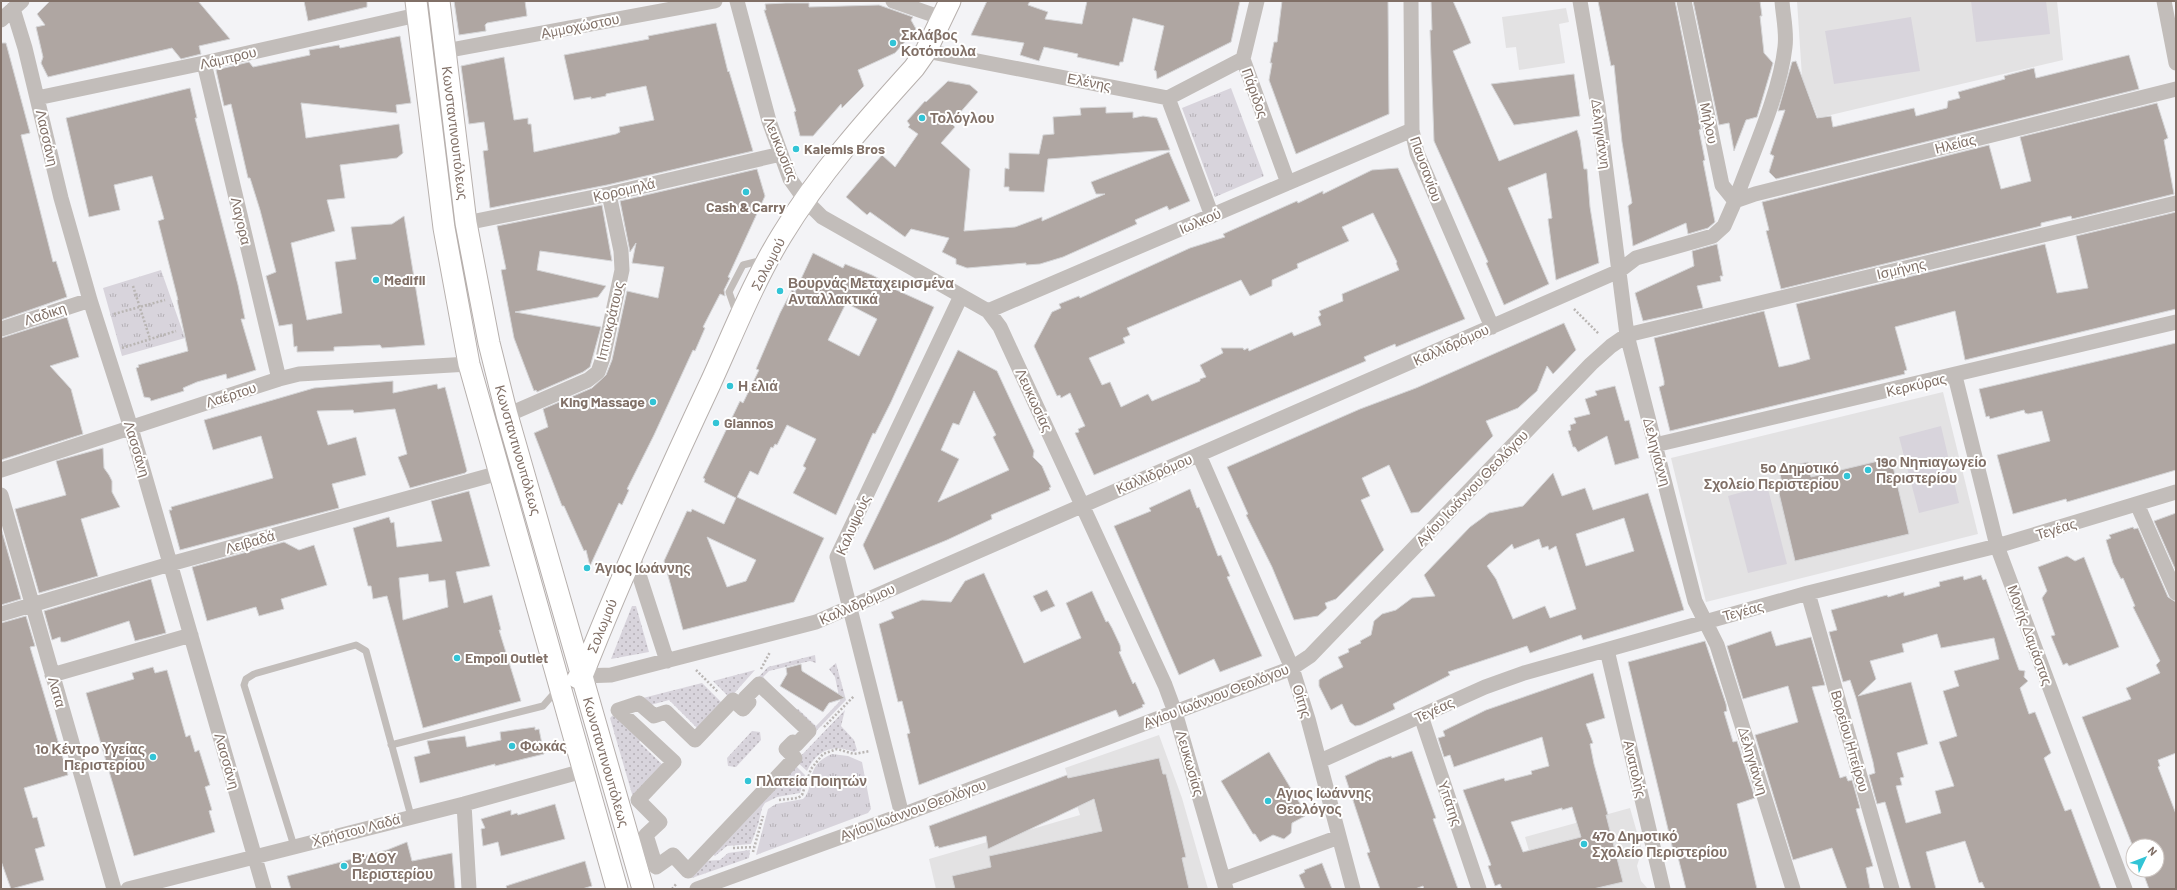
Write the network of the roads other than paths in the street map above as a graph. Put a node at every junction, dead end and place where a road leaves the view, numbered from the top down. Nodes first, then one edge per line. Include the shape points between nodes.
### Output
1 (439, 1) edge
2 (715, 1) edge
3 (737, 1) edge
4 (893, 1) edge
5 (1257, 1) edge
6 (1411, 1) edge
7 (1580, 1) edge
8 (1684, 1) edge
9 (1782, 1) edge
10 (2164, 1) edge
11 (17, 5) edge
12 (416, 8) edge
13 (946, 10) edge
14 (1, 20) edge
15 (445, 51) junction
16 (926, 51) junction
17 (1243, 59) junction
18 (204, 63) junction
19 (2176, 63) edge
20 (2176, 89) edge
21 (38, 98) junction
22 (1168, 98) junction
23 (1412, 130) junction
24 (780, 154) junction
25 (1288, 183) junction
26 (609, 194) junction
27 (805, 200) junction
28 (1735, 201) junction
29 (2176, 204) edge
30 (1212, 216) junction
31 (466, 223) junction
32 (1619, 271) junction
33 (961, 296) junction
34 (90, 300) junction
35 (988, 311) junction
36 (2176, 322) edge
37 (1492, 327) junction
38 (1, 329) edge
39 (1626, 335) junction
40 (469, 364) junction
41 (1954, 376) junction
42 (278, 379) junction
43 (507, 415) junction
44 (131, 428) junction
45 (1655, 445) junction
46 (1199, 455) junction
47 (1, 470) edge
48 (499, 473) junction
49 (2176, 492) edge
50 (1, 495) edge
51 (1083, 504) junction
52 (2137, 504) junction
53 (1997, 546) junction
54 (633, 556) junction
55 (170, 564) junction
56 (2176, 593) edge
57 (1808, 594) junction
58 (32, 604) junction
59 (851, 607) junction
60 (1, 614) edge
61 (1705, 621) junction
62 (191, 635) junction
63 (1607, 650) junction
64 (667, 661) junction
65 (1292, 668) junction
66 (52, 674) junction
67 (582, 676) junction
68 (561, 685) junction
69 (730, 704) joint
70 (1175, 712) junction
71 (1421, 716) junction
72 (391, 745) junction
73 (1320, 761) junction
74 (584, 771) junction
75 (464, 804) junction
76 (902, 815) junction
77 (411, 816) junction
78 (1339, 837) junction
79 (294, 846) junction
80 (255, 856) junction
81 (1225, 884) edge
82 (114, 889) edge
83 (128, 889) edge
84 (264, 889) edge
85 (469, 889) edge
86 (617, 889) edge
87 (643, 889) edge
88 (697, 889) edge
89 (1353, 889) edge
90 (1479, 889) edge
91 (1663, 889) edge
92 (1793, 889) edge
93 (1892, 889) edge
94 (2125, 889) edge

1 - 15 main road, Κωνσταντινουπόλεως
2 - 15 street, Αμμοχώστου
3 - 24 street, Λευκωσίας
4 - 13 street
5 - 17 street, Πάριδος
6 - 23 street, Παυσανίου
7 - 32 street, Δεληγιάννη via 1598,107
8 - 28 street, Μήλου via 1722,185
9 - 28 street via 1786,46 1782,68
10 - 19 street
11 - 14 street
11 - 21 street, Λασσάνη
12 - 18 street, Λάμπρου
12 - 40 main road, Κωνσταντινουπόλεως via 444,228
13 - 16 main road, Σολωμού
15 - 31 main road, Κωνσταντινουπόλεως
16 - 22 street, Ελένης
16 - 27 main road, Σολωμού via 831,164
17 - 22 street
17 - 25 street, Πάριδος
18 - 21 street, Λάμπρου
18 - 42 street, Λαγορα
20 - 28 street, Ηλείας
21 - 34 street, Λασσάνη via 61,198
22 - 30 street
23 - 25 street, Ιωλκού
23 - 37 street, Παυσανίου via 1417,153
24 - 26 street, Κορομηλά
24 - 27 street, Λευκωσίας via 790,178
25 - 30 street, Ιωλκού
26 - 31 street, Κορομηλά
26 - 43 street, Ιπποκράτους via 621,251 622,270 598,372 588,380
27 - 33 street, Λευκωσίας via 822,216
27 - 54 main road, Σολωμού via 769,259 739,321
28 - 32 street, Καλλιδρόμου via 1724,226 1713,236 1636,258
29 - 39 street, Ισμήνης
30 - 35 street, Ιωλκού
31 - 43 main road, Κωνσταντινουπόλεως via 489,343
32 - 37 street, Καλλιδρόμου
32 - 39 street, Δεληγιάννη
33 - 35 street, Λευκωσίας
33 - 59 street, Καλυψούς via 837,557
34 - 38 street, Λαδικη
34 - 44 street, Λασσάνη
35 - 51 street, Λευκωσίας via 1000,327
36 - 41 street, Κερκύρας
37 - 46 street, Καλλιδρόμου
39 - 45 street, Δεληγιάννη
39 - 65 street, Αγίου Ιωάννου Θεολόγου via 1610,346 1310,656
40 - 42 street, Λαέρτου via 299,374
40 - 48 main road, Κωνσταντινουπόλεως
41 - 45 street, Κερκύρας
41 - 53 street, Μονής Δαμάστας
42 - 44 street, Λαέρτου
43 - 67 main road, Κωνσταντινουπόλεως
44 - 47 street, Λαέρτου
44 - 55 street, Λασσάνη
45 - 61 street, Δεληγιάννη via 1695,601
46 - 51 street, Καλλιδρόμου
46 - 65 street, Οίτης
48 - 55 street, Λειβαδά
48 - 68 main road, Κωνσταντινουπόλεως
49 - 52 street, Τεγέας
50 - 58 street, Λατα
51 - 59 street, Καλλιδρόμου
51 - 70 street, Λευκωσίας
52 - 53 street, Τεγέας
52 - 56 street
53 - 57 street, Τεγέας
53 - 94 street, Μονής Δαμάστας
54 - 64 street
54 - 67 main road, Σολωμού
55 - 58 street, Λειβαδά
55 - 62 street, Λασσάνη
57 - 61 street, Τεγέας
57 - 93 street, Βορείου Ηπείρου
58 - 60 street, Λειβαδά
58 - 66 street, Λατα
59 - 64 street, Καλλιδρόμου via 816,622
59 - 76 street, Καλυψούς
61 - 63 street, Τεγέας
61 - 92 street, Δεληγιάννη via 1717,645
62 - 66 street
62 - 80 street, Λασσάνη
63 - 71 street, Τεγέας via 1505,679
63 - 91 street, Ανατολής
64 - 67 street, Καλλιδρόμου via 611,675
65 - 70 street, Αγίου Ιωάννου Θεολόγου
65 - 73 street, Οίτης
66 - 82 street, Λατα
67 - 68 main road
67 - 87 main road, Κωνσταντινουπόλεως
68 - 72 lane via 543,706
68 - 74 main road, Κωνσταντινουπόλεως
69 - 69 street via 733,700 743,709 749,702 746,698 759,684 809,731 796,745 793,742 786,749 795,758 688,871 673,855 656,866 646,835 660,822 638,800 674,762 618,710 639,703 654,716 666,712 695,740
70 - 76 street, Αγίου Ιωάννου Θεολόγου
70 - 81 street, Λευκωσίας
71 - 73 street, Τεγέας
71 - 90 street, Υπάτης
72 - 77 lane
72 - 79 lane via 366,651 361,647 356,645 254,674 246,679 244,685
73 - 78 street, Οίτης
74 - 75 street, Χρήστου Λαδά
74 - 86 main road, Κωνσταντινουπόλεως
75 - 77 street, Χρήστου Λαδά
75 - 85 street
76 - 88 street, Αγίου Ιωάννου Θεολόγου
77 - 79 street, Χρήστου Λαδά
78 - 81 street
78 - 89 street, Οίτης
79 - 80 street, Χρήστου Λαδά
80 - 83 street, Χρήστου Λαδά
80 - 84 street, Λασσάνη

